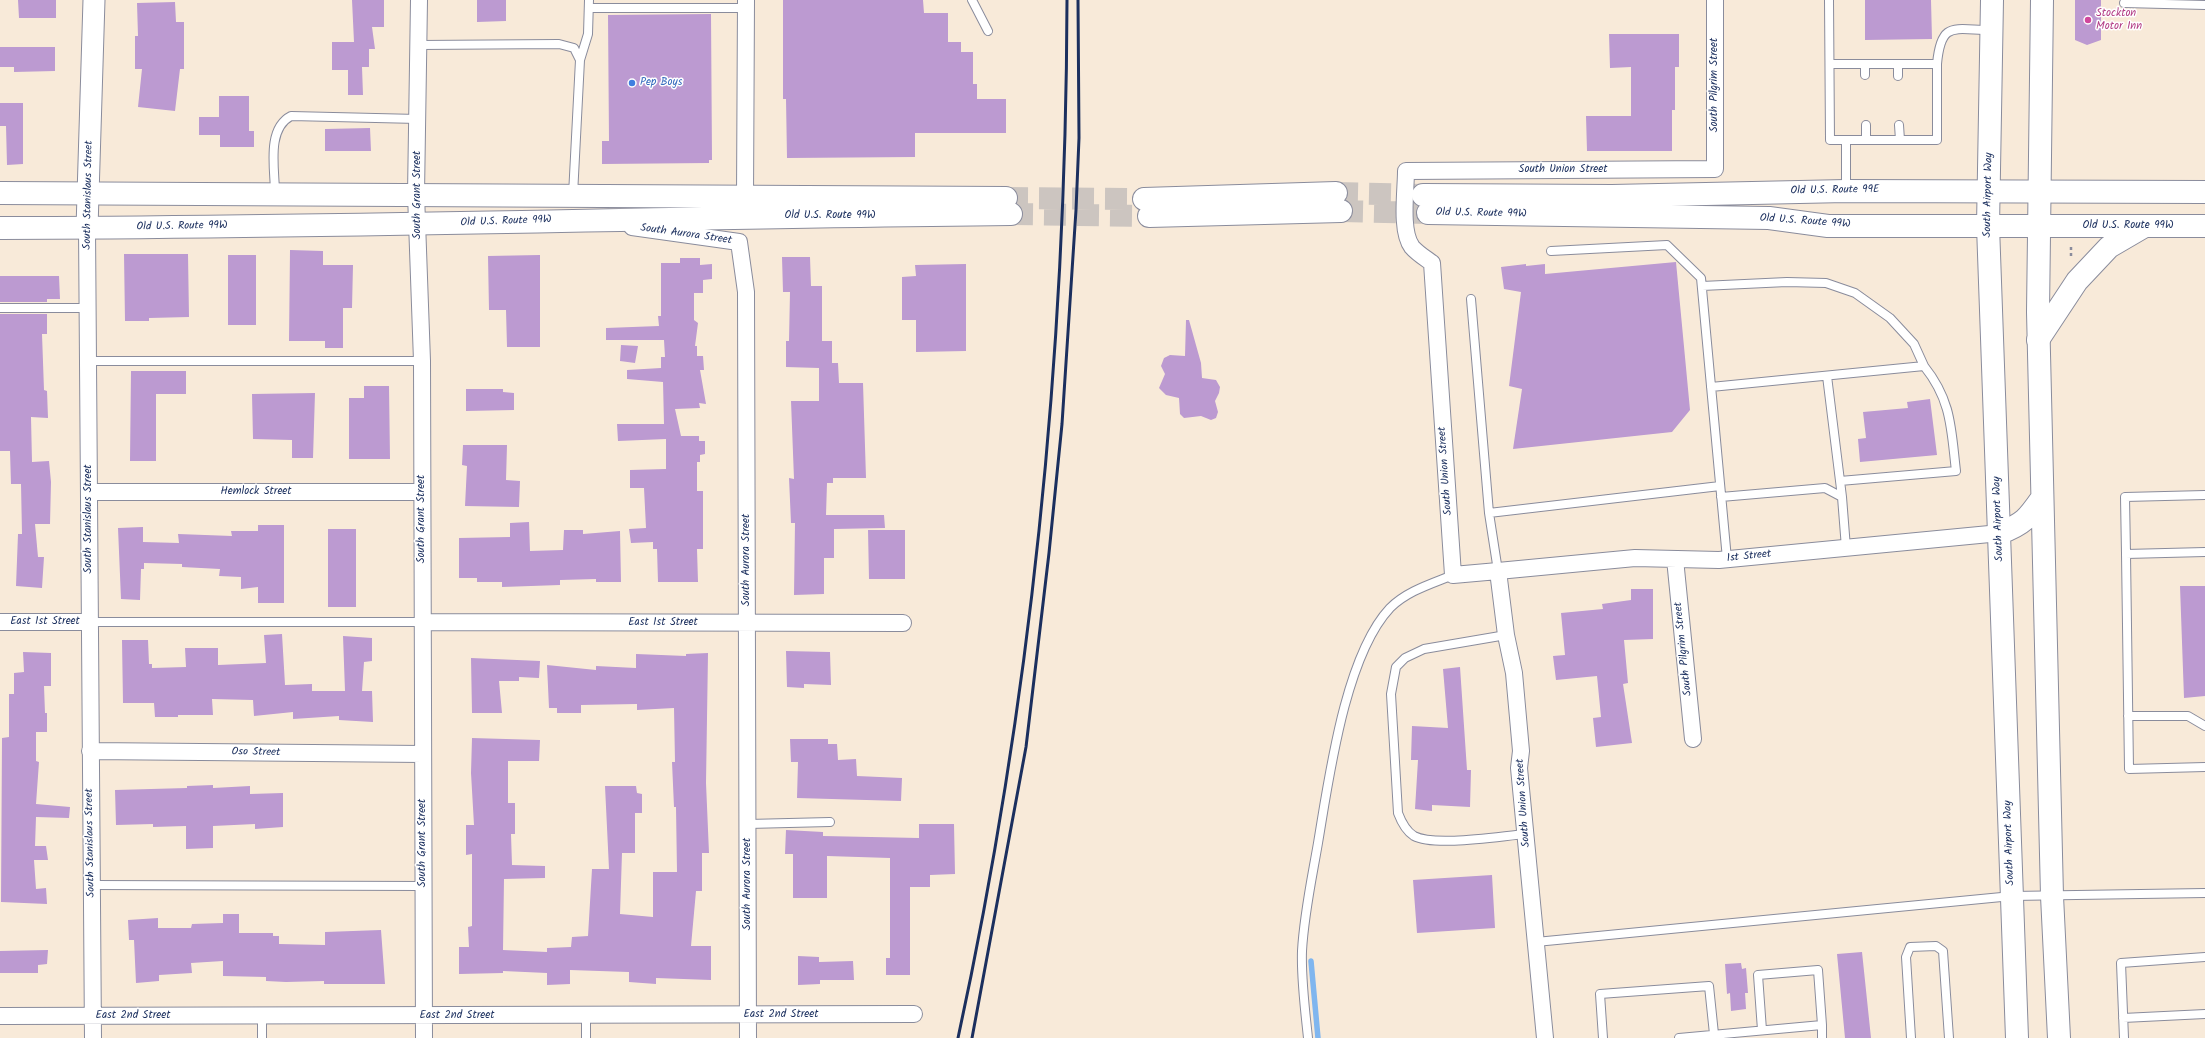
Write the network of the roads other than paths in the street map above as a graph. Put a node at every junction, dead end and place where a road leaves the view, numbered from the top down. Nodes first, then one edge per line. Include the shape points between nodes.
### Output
1 (94, 0) edge
2 (419, 0) edge
3 (972, 0) edge
4 (1715, 0) edge
5 (1829, 0) edge
6 (1992, 0) edge
7 (2041, 0) edge
8 (2124, 3) dead end
9 (589, 4) edge
10 (746, 4) edge
11 (2205, 5) edge
12 (1992, 30) junction
13 (988, 31) dead end
14 (419, 45) junction
15 (580, 60) junction
16 (1830, 64) junction
17 (1865, 64) junction
18 (1898, 64) junction
19 (1937, 64) junction
20 (1865, 75) dead end
21 (1898, 76) dead end
22 (418, 119) junction
23 (1866, 125) dead end
24 (1900, 125) dead end
25 (1846, 140) junction
26 (1866, 140) junction
27 (1900, 140) junction
28 (1715, 169) joint
29 (1989, 190) junction
30 (1846, 191) junction
31 (2038, 191) junction
32 (88, 192) junction
33 (2205, 192) edge
34 (0, 193) edge
35 (276, 193) junction
36 (416, 194) junction
37 (1465, 194) joint
38 (572, 195) junction
39 (745, 197) junction
40 (1339, 202) tunnel mouth
41 (1146, 207) tunnel mouth
42 (581, 220) junction
43 (417, 224) junction
44 (1988, 226) junction
45 (2038, 226) junction
46 (2145, 226) junction
47 (2205, 226) edge
48 (0, 228) edge
49 (87, 228) junction
50 (1551, 251) dead end
51 (1702, 286) junction
52 (1471, 299) dead end
53 (0, 308) edge
54 (88, 308) junction
55 (2038, 340) junction
56 (89, 360) junction
57 (422, 360) junction
58 (1924, 366) junction
59 (1828, 376) junction
60 (1711, 387) junction
61 (1840, 481) junction
62 (1720, 486) junction
63 (89, 492) junction
64 (422, 492) junction
65 (2205, 496) edge
66 (1721, 497) junction
67 (1842, 498) junction
68 (2042, 498) junction
69 (1489, 512) junction
70 (2000, 533) junction
71 (1846, 548) junction
72 (2205, 552) edge
73 (2126, 554) junction
74 (1675, 559) junction
75 (1727, 559) junction
76 (1498, 571) junction
77 (1453, 575) junction
78 (0, 622) edge
79 (89, 622) junction
80 (422, 622) junction
81 (748, 623) junction
82 (903, 623) dead end
83 (1506, 635) junction
84 (2128, 716) junction
85 (2205, 726) edge
86 (1693, 739) dead end
87 (90, 751) junction
88 (423, 754) junction
89 (2205, 767) edge
90 (830, 822) dead end
91 (748, 824) junction
92 (1526, 834) junction
93 (92, 885) junction
94 (423, 886) junction
95 (2205, 893) edge
96 (2012, 896) junction
97 (2052, 896) junction
98 (1536, 942) junction
99 (2205, 957) edge
100 (914, 1014) dead end
101 (2205, 1014) edge
102 (93, 1015) junction
103 (748, 1015) junction
104 (0, 1016) edge
105 (262, 1016) junction
106 (424, 1016) junction
107 (586, 1016) junction
108 (2123, 1018) junction
109 (1822, 1025) junction
110 (1762, 1030) junction
111 (1714, 1034) junction
112 (93, 1038) edge
113 (262, 1038) edge
114 (424, 1038) edge
115 (586, 1038) edge
116 (748, 1038) edge
117 (1308, 1038) edge
118 (1545, 1038) edge
119 (1603, 1038) edge
120 (1679, 1038) edge
121 (1822, 1038) edge
122 (1911, 1038) edge
123 (1949, 1038) edge
124 (2017, 1038) edge
125 (2059, 1038) edge
126 (2124, 1038) edge

1 - 32 street, South Stanislaus Street
2 - 14 street, South Grant Street
3 - 13 lane
4 - 28 street, South Pilgrim Street
5 - 16 lane
6 - 12 main road, South Airport Way
7 - 31 main road
8 - 11 lane
9 - 10 lane
9 - 15 lane via 588,34
10 - 39 street
12 - 19 lane via 1950,30 1944,34 1939,46
12 - 29 main road, South Airport Way
14 - 15 lane via 559,44 574,48
14 - 22 street, South Grant Street
15 - 38 lane
16 - 17 lane
16 - 25 lane via 1830,140
17 - 18 lane
17 - 20 lane
18 - 19 lane
18 - 21 lane
19 - 27 lane via 1936,140
22 - 35 lane via 291,116 282,122 276,135
22 - 36 street, South Grant Street
23 - 26 lane
24 - 27 lane
25 - 26 lane
25 - 30 lane
26 - 27 lane
28 - 77 street, South Union Street via 1406,171 1405,225 1408,241 1432,263
29 - 30 main road, Old U.S. Route 99E
29 - 31 main road, Old U.S. Route 99E
29 - 44 main road, South Airport Way
30 - 37 main road, Old U.S. Route 99E via 1612,196
31 - 33 main road, Old U.S. Route 99E
31 - 45 main road
32 - 34 main road, Old U.S. Route 99W
32 - 35 main road, Old U.S. Route 99W
32 - 49 street, South Stanislaus Street
35 - 36 main road, Old U.S. Route 99W
36 - 38 main road, Old U.S. Route 99W
36 - 43 street, South Grant Street
37 - 44 main road, Old U.S. Route 99W via 1426,204 1769,218 1828,226
38 - 39 main road, Old U.S. Route 99W
39 - 42 main road, Old U.S. Route 99W via 1009,206
40 - 41 main road
42 - 43 main road, Old U.S. Route 99W
42 - 81 street, South Aurora Street via 739,242 746,292
43 - 49 main road, Old U.S. Route 99W
43 - 57 street, South Grant Street
44 - 45 main road, Old U.S. Route 99W
44 - 70 main road, South Airport Way
45 - 46 main road, Old U.S. Route 99W
45 - 55 main road
46 - 47 main road, Old U.S. Route 99W
46 - 55 main road via 2104,252 2077,281
48 - 49 main road, Old U.S. Route 99W
49 - 54 street, South Stanislaus Street
50 - 51 lane via 1667,245 1701,278
51 - 58 lane via 1826,282 1855,293 1890,318 1914,344
51 - 60 lane
52 - 69 lane
53 - 54 lane
54 - 56 street, South Stanislaus Street
55 - 68 main road
56 - 57 lane
56 - 63 street, South Stanislaus Street
57 - 64 street, South Grant Street
58 - 59 lane
58 - 61 lane via 1934,378 1949,411 1956,471
59 - 60 lane
59 - 61 lane
60 - 62 lane
61 - 67 lane
62 - 66 lane
62 - 69 lane
63 - 64 street, Hemlock Street
63 - 79 street, South Stanislaus Street
64 - 80 street, South Grant Street
65 - 73 lane via 2125,497
66 - 67 lane via 1825,488
66 - 75 lane
67 - 71 lane
68 - 70 main road via 2018,527
68 - 97 main road
69 - 76 lane
70 - 71 street, 1st Street
70 - 96 main road, South Airport Way
71 - 75 street, 1st Street
72 - 73 lane
73 - 84 lane
74 - 75 street, 1st Street
74 - 76 street, 1st Street via 1635,558
74 - 86 street, South Pilgrim Street
76 - 77 street
76 - 83 street, South Union Street
77 - 117 lane via 1404,595 1377,625 1358,663 1326,794 1305,916 1302,952
78 - 79 street, East 1st Street
79 - 80 lane
79 - 87 street, South Stanislaus Street
80 - 81 street, East 1st Street
80 - 88 street, South Grant Street
81 - 82 street, East 1st Street
81 - 91 street, South Aurora Street
83 - 92 street, South Union Street via 1515,681
83 - 92 lane via 1424,649 1406,658 1396,667 1391,694 1398,813 1402,824 1414,836 1440,841
84 - 85 lane via 2188,716
84 - 89 lane via 2129,769
87 - 88 street, Oso Street
87 - 93 street, South Stanislaus Street
88 - 94 street, South Grant Street
90 - 91 lane
91 - 103 street, South Aurora Street
92 - 98 street, South Union Street
93 - 94 lane
93 - 102 street, South Stanislaus Street
94 - 106 street, South Grant Street
95 - 97 lane
96 - 97 lane
96 - 98 lane
96 - 124 main road, South Airport Way
97 - 125 main road
98 - 118 street, South Union Street
99 - 108 lane via 2122,963
100 - 103 street, East 2nd Street
101 - 108 lane
102 - 104 street, East 2nd Street
102 - 105 street, East 2nd Street
102 - 112 street, South Stanislaus Street
103 - 107 street, East 2nd Street
103 - 116 street, South Aurora Street
105 - 106 street, East 2nd Street
105 - 113 lane
106 - 107 street, East 2nd Street
106 - 114 street, South Grant Street
107 - 115 lane
108 - 126 lane
109 - 110 lane
109 - 110 lane via 1818,970 1758,975
109 - 121 lane
110 - 111 lane
111 - 119 lane via 1709,986 1600,994
111 - 120 lane
122 - 123 lane via 1906,956 1910,947 1936,946 1943,951

